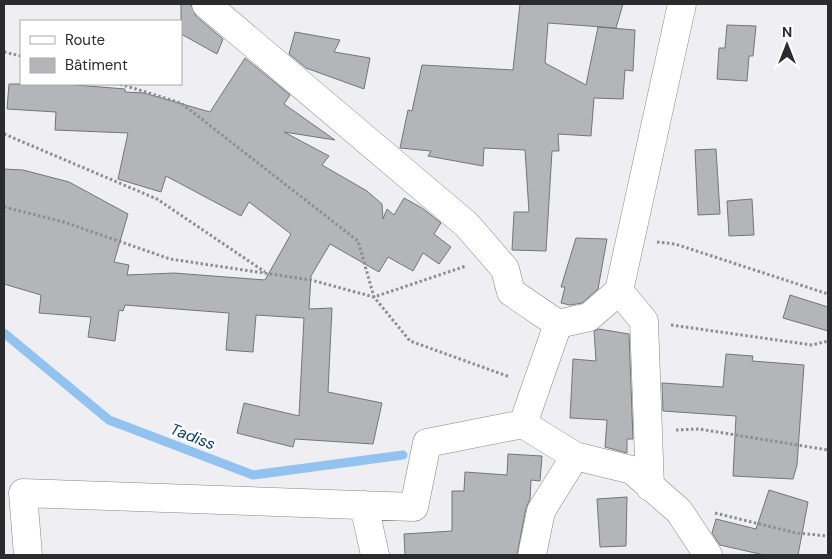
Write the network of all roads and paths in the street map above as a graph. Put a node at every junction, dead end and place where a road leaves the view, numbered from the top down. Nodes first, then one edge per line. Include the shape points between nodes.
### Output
1 (206, 4) edge
2 (682, 4) edge
3 (4, 52) edge
4 (20, 56) edge
5 (123, 85) edge
6 (4, 134) edge
7 (4, 206) edge
8 (630, 238) junction
9 (489, 250) junction
10 (266, 273) junction
11 (619, 291) junction
12 (828, 294) edge
13 (374, 297) junction
14 (644, 321) junction
15 (558, 324) junction
16 (828, 341) edge
17 (536, 386) junction
18 (523, 424) junction
19 (648, 431) junction
20 (828, 450) edge
21 (575, 456) junction
22 (650, 487) junction
23 (364, 505) junction
24 (679, 511) junction
25 (828, 536) edge
26 (28, 555) edge
27 (375, 555) edge
28 (532, 555) edge
29 (708, 555) edge

1 - 9 street via 467,225
2 - 8 street
3 - 4 path
5 - 13 path via 181,104 358,241
6 - 10 path via 157,199
7 - 10 path via 64,222 170,258
8 - 11 street
8 - 12 path via 675,244
9 - 13 path via 461,269
9 - 15 street via 506,268 512,292
10 - 13 path via 312,280
11 - 14 street
11 - 15 street via 588,317
13 - 17 path via 410,341
14 - 16 path via 812,345
14 - 19 street
15 - 17 street
17 - 18 street
18 - 21 street
18 - 23 street via 427,443 414,507
19 - 20 path via 699,429
19 - 22 street
21 - 22 street via 632,470
21 - 28 street via 541,511
22 - 24 street
23 - 26 street via 23,494
23 - 27 street
24 - 25 path via 711,512 796,533
24 - 29 street

